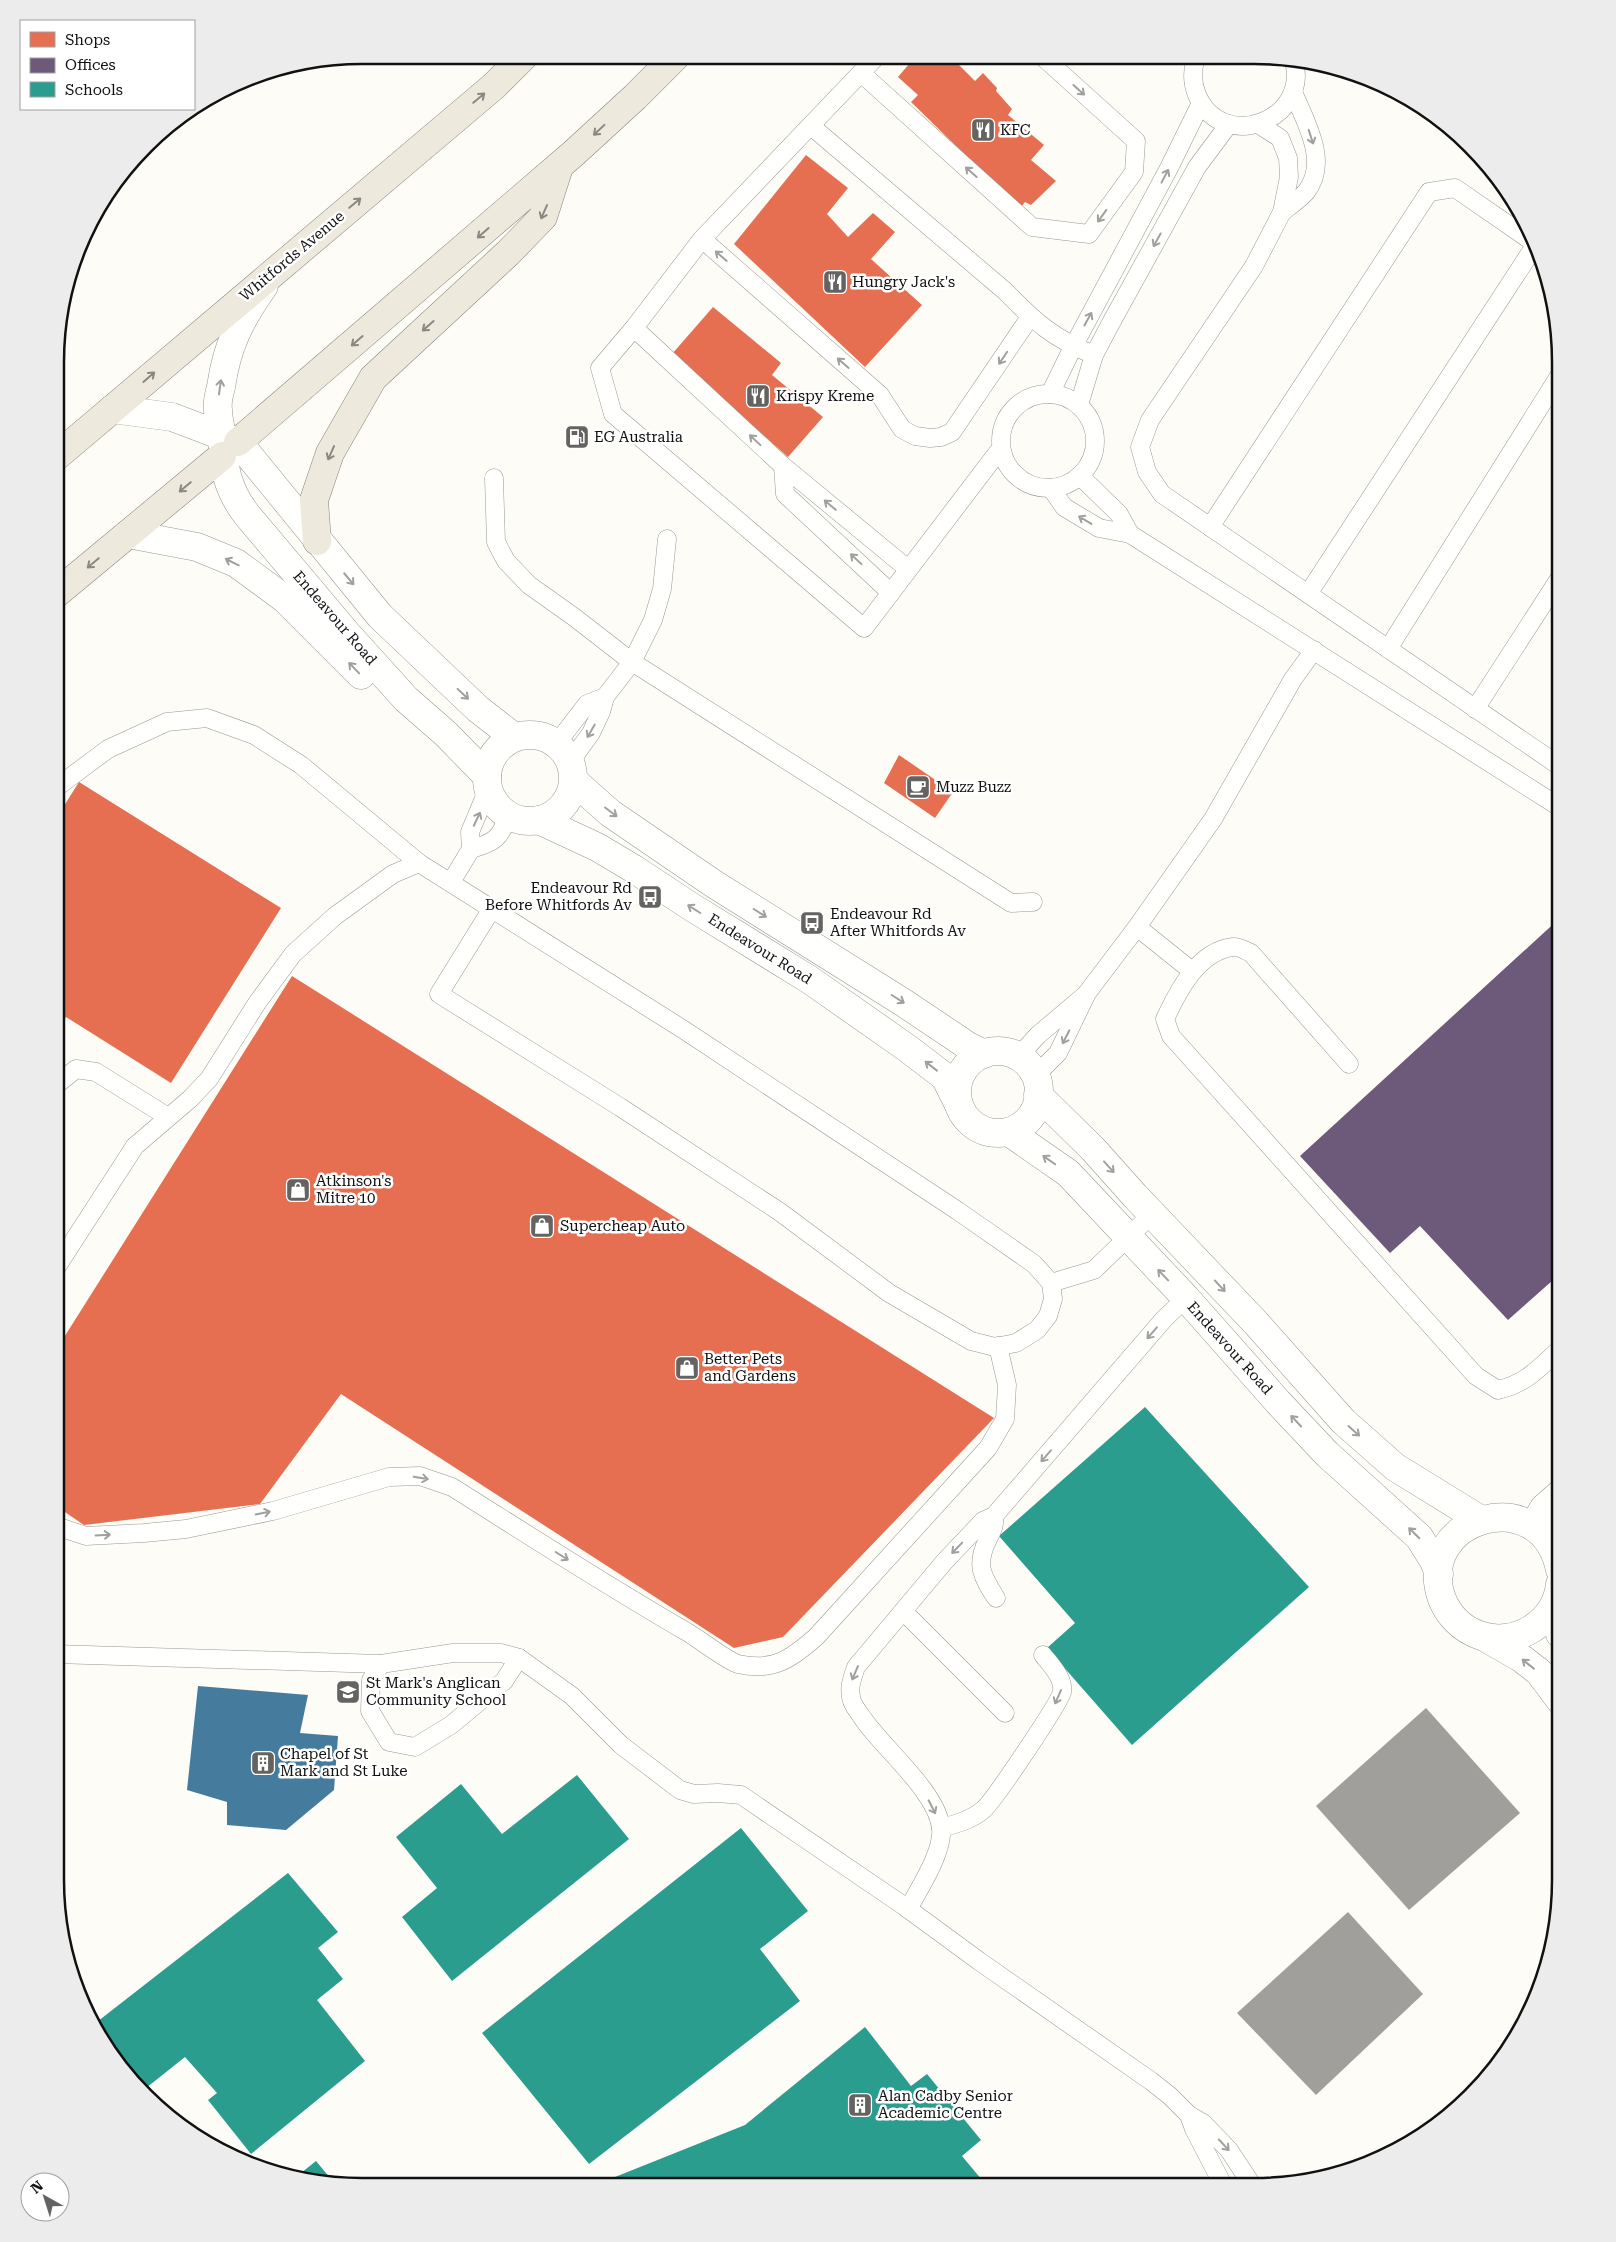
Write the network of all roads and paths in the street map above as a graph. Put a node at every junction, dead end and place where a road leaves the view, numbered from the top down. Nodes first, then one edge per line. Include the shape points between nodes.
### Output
1 (517, 64) edge
2 (668, 64) edge
3 (869, 64) edge
4 (1051, 64) edge
5 (1193, 64) edge
6 (1296, 67) edge
7 (861, 73) junction
8 (1293, 92) junction
9 (1201, 102) junction
10 (1229, 124) junction
11 (1258, 124) junction
12 (812, 126) junction
13 (559, 166) junction
14 (1282, 212) junction
15 (1525, 236) edge
16 (702, 239) junction
17 (1531, 251) edge
18 (278, 268) junction
19 (1030, 317) junction
20 (634, 328) junction
21 (1073, 347) junction
22 (1094, 355) junction
23 (1552, 386) edge
24 (1050, 394) junction
25 (1079, 405) junction
26 (112, 409) junction
27 (227, 444) junction
28 (64, 450) edge
29 (1004, 456) junction
30 (783, 466) junction
31 (1080, 476) junction
32 (494, 478) dead end
33 (1051, 488) junction
34 (1210, 527) junction
35 (128, 534) junction
36 (1130, 534) junction
37 (668, 538) dead end
38 (317, 541) junction
39 (908, 569) junction
40 (64, 587) edge
41 (1552, 590) edge
42 (891, 592) junction
43 (1308, 594) junction
44 (1388, 649) junction
45 (1314, 650) junction
46 (632, 662) junction
47 (605, 697) junction
48 (1476, 709) junction
49 (446, 734) junction
50 (514, 737) junction
51 (1552, 758) edge
52 (567, 762) junction
53 (64, 781) edge
54 (488, 782) junction
55 (1552, 802) edge
56 (508, 815) junction
57 (539, 820) junction
58 (471, 849) junction
59 (419, 863) junction
60 (451, 882) junction
61 (1033, 902) dead end
62 (492, 910) junction
63 (1137, 927) junction
64 (1192, 971) junction
65 (1088, 993) junction
66 (984, 1054) junction
67 (1350, 1064) dead end
68 (1030, 1076) junction
69 (64, 1079) edge
70 (958, 1105) junction
71 (168, 1117) junction
72 (1009, 1132) junction
73 (1152, 1214) junction
74 (1127, 1238) junction
75 (64, 1256) edge
76 (1051, 1283) junction
77 (1186, 1298) junction
78 (998, 1346) junction
79 (1552, 1356) edge
80 (1552, 1501) edge
81 (994, 1516) junction
82 (1480, 1520) junction
83 (1532, 1526) junction
84 (64, 1529) edge
85 (1552, 1546) edge
86 (1439, 1574) junction
87 (996, 1598) dead end
88 (1552, 1598) edge
89 (904, 1612) junction
90 (1483, 1636) junction
91 (64, 1654) edge
92 (1043, 1655) dead end
93 (519, 1658) junction
94 (381, 1664) junction
95 (1552, 1690) edge
96 (1004, 1713) dead end
97 (941, 1828) junction
98 (908, 1909) junction
99 (1189, 2115) junction
100 (1220, 2178) edge
101 (1250, 2178) edge

18 -> 1 main road, Whitfords Avenue
2 -> 13 main road
3 - 7 lane
4 -> 7 lane via 1136,141 1134,172 1089,234 1032,227
5 - 9 lane via 1192,75
6 - 8 lane
7 - 12 lane
8 - 11 lane via 1279,113
8 -> 14 lane via 1312,138 1317,161 1315,176 1306,192
9 - 10 lane via 1213,116
21 -> 9 lane
10 - 11 lane
10 -> 22 lane via 1197,167
11 - 14 lane via 1280,138 1288,158 1289,178
12 - 16 lane
12 - 19 lane via 1005,291
13 -> 27 main road
13 -> 38 main road via 543,217 373,378 328,461 314,500
14 - 34 lane via 1254,266 1150,420 1140,447 1146,472 1162,494
15 - 34 lane via 1455,188 1429,192
19 -> 16 lane via 952,432 930,438 915,436 902,429 880,395
16 - 20 lane
17 - 43 lane
26 -> 18 main road, Whitfords Avenue
27 -> 18 street, Endeavour Road via 217,409 225,359 244,314
19 - 21 lane via 1048,333
30 -> 20 lane
20 - 42 lane via 600,368 613,414 864,628
21 - 22 lane
21 - 24 lane
22 - 25 lane
23 - 44 lane
24 - 25 lane via 1065,397
24 - 29 lane via 1023,401 1013,409 1001,434
25 - 31 lane via 1088,415 1095,440 1094,453
26 - 27 street via 172,417
26 - 28 main road, Whitfords Avenue
27 -> 35 main road
27 - 38 street, Endeavour Road
27 - 49 street, Endeavour Road via 227,479 247,515 394,685
29 - 33 lane via 1014,474 1025,482
29 - 39 lane via 990,472 982,472
39 -> 30 lane
42 -> 30 lane via 785,494
31 - 33 lane
31 - 36 lane via 1119,514
32 - 46 lane via 496,542 506,561 529,585
36 -> 33 lane via 1099,528 1064,507
34 - 43 lane
35 -> 40 main road
49 -> 35 street via 423,734 285,599 236,563 197,547
36 - 45 lane
37 - 46 lane via 662,589 654,620
38 -> 50 street, Endeavour Road via 380,616 478,709
39 - 42 lane
41 - 48 lane
43 - 44 lane
44 - 48 lane
45 - 55 lane
45 - 63 lane via 1292,679 1212,819
46 - 47 lane
46 - 61 lane via 1010,903
47 -> 52 lane via 591,734
47 - 52 lane via 587,704
48 - 51 lane
49 - 54 street, Endeavour Road
50 - 52 street via 528,734 544,736
50 - 54 street via 495,753 489,764
52 - 57 street via 570,794 563,806
52 -> 66 street, Endeavour Road via 610,813 714,884
53 - 59 lane via 108,749 167,722 207,718 254,735 300,765
54 - 56 street via 499,808
58 -> 54 lane via 470,832
56 - 57 street via 528,821
56 - 58 lane via 504,831 490,844
70 -> 57 street, Endeavour Road via 945,1077 810,980 597,847
58 - 60 lane
59 - 60 lane
59 - 71 lane via 393,874 293,954 257,1003 209,1079
60 - 62 lane
62 - 76 lane via 684,1030 958,1210 1034,1264
62 - 78 lane via 439,994 780,1212 889,1293 971,1340
63 - 64 lane
63 - 65 lane
64 - 67 lane via 1216,952 1235,946 1251,953
64 - 79 lane via 1165,1018 1171,1036 1476,1376 1498,1390 1515,1386
65 -> 68 lane via 1058,1053
65 - 68 lane via 1038,1035
66 - 68 street via 997,1051
66 - 70 street via 970,1062 961,1075
68 - 72 street via 1038,1102 1022,1126
68 -> 73 street
69 - 71 lane via 76,1070 96,1072
70 - 72 street via 966,1119 978,1129 993,1133
71 - 75 lane via 135,1146
74 -> 72 street, Endeavour Road via 1068,1173
73 - 74 lane
73 -> 82 street via 1343,1421 1394,1467
74 - 76 lane via 1094,1270
77 -> 74 street, Endeavour Road
76 - 78 lane via 1053,1299 1048,1316 1037,1330 1016,1343
77 -> 81 lane via 1164,1319
86 -> 77 street, Endeavour Road via 1419,1538 1327,1454
84 -> 78 lane via 86,1536 186,1529 272,1511 389,1477 420,1476 452,1487 736,1664 763,1667 791,1658 816,1638 988,1448 1006,1419 1007,1385
80 - 83 street
81 - 87 lane via 995,1525 980,1562
81 -> 89 lane via 983,1521 945,1561
82 - 83 street via 1514,1518
82 - 86 street via 1462,1530 1448,1545
83 - 85 street
86 - 90 street via 1441,1595 1450,1614 1465,1628
88 - 90 street via 1544,1620 1524,1634 1504,1638
89 - 96 lane
89 -> 97 lane via 856,1667 850,1686 852,1702 919,1785 933,1806
95 -> 90 street via 1521,1658
91 - 94 lane
92 -> 97 lane via 1059,1675 1062,1691 1048,1719 985,1809 965,1822
93 - 94 lane via 501,1653 452,1653
93 - 94 lane via 504,1681 451,1725 415,1747 389,1742 370,1711 371,1680
93 - 98 lane via 572,1696 622,1746 680,1790 694,1794 741,1795
97 - 98 lane via 939,1849
98 - 99 lane via 1151,2081
99 - 100 lane
99 -> 101 lane via 1203,2123

